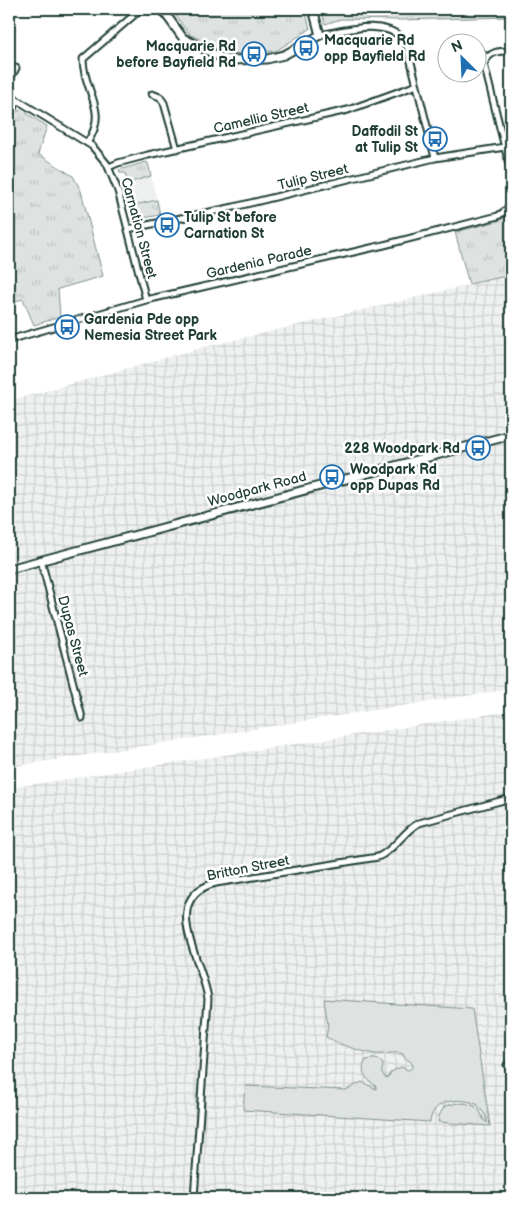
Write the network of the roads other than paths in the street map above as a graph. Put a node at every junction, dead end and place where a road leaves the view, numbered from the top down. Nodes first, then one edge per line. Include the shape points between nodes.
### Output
1 (141, 9) edge
2 (162, 9) edge
3 (313, 9) edge
4 (320, 35) junction
5 (511, 51) edge
6 (488, 56) edge
7 (16, 68) dead end
8 (9, 81) edge
9 (488, 82) edge
10 (417, 85) junction
11 (152, 94) dead end
12 (9, 95) edge
13 (18, 101) junction
14 (9, 114) edge
15 (87, 143) junction
16 (505, 147) junction
17 (177, 149) junction
18 (435, 158) junction
19 (109, 167) junction
20 (511, 172) edge
21 (511, 204) edge
22 (128, 229) junction
23 (146, 300) junction
24 (9, 340) edge
25 (511, 435) edge
26 (41, 560) junction
27 (9, 569) edge
28 (82, 718) dead end
29 (511, 798) edge
30 (194, 1198) edge

1 - 15 street via 84,59 97,116
2 - 4 street via 183,38 230,60 284,55
3 - 4 street
4 - 10 street via 354,29 391,30 406,44
5 - 6 street
7 - 8 street
9 - 16 street
10 - 17 street, Camellia Street via 348,110
10 - 18 street
11 - 17 street via 164,103
12 - 13 street, Carnation Street
13 - 14 street
13 - 15 street, Carnation Street
15 - 19 street, Carnation Street via 100,153
16 - 18 street, Tulip Street
16 - 20 street
17 - 19 street, Camellia Street
18 - 22 street, Tulip Street
19 - 22 street, Carnation Street
21 - 23 street, Gardenia Parade via 498,216
22 - 23 street, Carnation Street
23 - 24 street, Gardenia Parade
25 - 26 street, Woodpark Road
26 - 27 street, Woodpark Road
26 - 28 street, Dupas Street
29 - 30 street, Britton Street via 419,822 378,857 216,883 205,886 192,898 186,910 186,924 208,999

